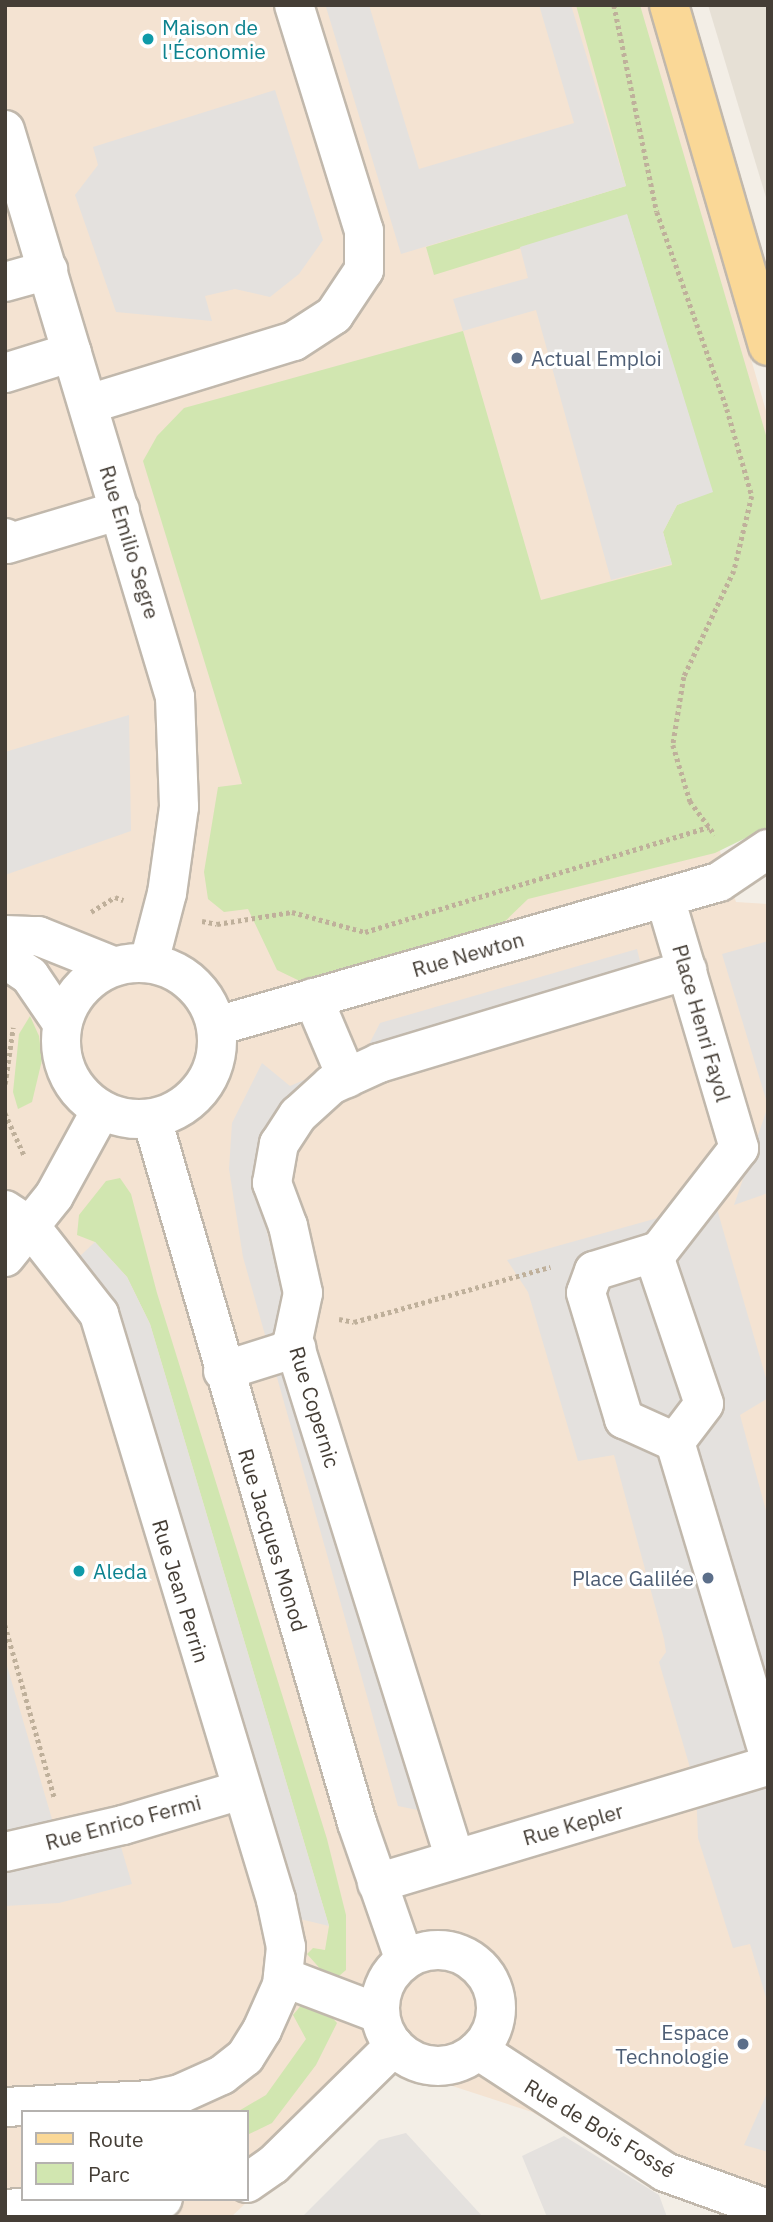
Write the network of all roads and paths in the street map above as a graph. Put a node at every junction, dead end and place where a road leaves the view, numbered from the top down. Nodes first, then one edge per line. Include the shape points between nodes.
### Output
1 (294, 5) edge
2 (614, 5) edge
3 (668, 5) edge
4 (5, 130) edge
5 (48, 270) junction
6 (5, 282) edge
7 (768, 346) edge
8 (72, 352) junction
9 (5, 373) edge
10 (89, 404) junction
11 (120, 510) junction
12 (5, 538) edge
13 (709, 827) junction
14 (748, 871) edge
15 (665, 898) junction
16 (161, 913) junction
17 (85, 916) dead end
18 (5, 935) edge
19 (5, 959) edge
20 (131, 964) junction
21 (687, 970) junction
22 (313, 999) junction
23 (19, 1016) dead end
24 (62, 1023) junction
25 (217, 1026) junction
26 (347, 1078) junction
27 (5, 1084) edge
28 (101, 1110) junction
29 (152, 1119) junction
30 (18, 1218) edge
31 (653, 1253) junction
32 (5, 1257) edge
33 (592, 1279) junction
34 (299, 1310) junction
35 (296, 1348) junction
36 (223, 1371) junction
37 (675, 1442) junction
38 (5, 1625) edge
39 (767, 1752) edge
40 (241, 1790) junction
41 (56, 1802) dead end
42 (5, 1852) edge
43 (455, 1859) junction
44 (377, 1883) junction
45 (404, 1958) junction
46 (283, 1977) junction
47 (386, 2029) junction
48 (478, 2050) junction
49 (5, 2107) edge
50 (248, 2182) edge
51 (131, 2201) edge
52 (5, 2209) edge
53 (768, 2209) edge

1 - 10 street via 364,231 363,270 334,315 293,341
2 - 13 path via 657,212 727,409 752,496 734,571 684,677 673,745 690,801
3 - 7 main road
4 - 5 street, Rue Emilio Segre
5 - 6 street
5 - 8 street, Rue Emilio Segre
8 - 9 street
8 - 10 street, Rue Emilio Segre
10 - 11 street, Rue Emilio Segre
11 - 12 street via 7,544
11 - 16 street, Rue Emilio Segre via 175,697 179,807
13 - 14 path
13 - 16 path via 365,932 292,912 217,924
14 - 15 street, Rue Newton
15 - 21 street, Place Henri Fayol
15 - 22 street, Rue Newton
16 - 17 path via 115,897
16 - 20 street, Rue Emilio Segre
18 - 20 street via 38,936
19 - 24 street via 30,976
20 - 24 street via 89,979 72,999
20 - 25 street via 186,977 211,1007
21 - 26 street, Rue Copernic via 379,1062
21 - 31 street, Place Henri Fayol via 739,1148
22 - 25 street, Rue Newton
22 - 26 street
23 - 27 path via 9,1035
24 - 28 street via 60,1049 67,1073 81,1095
25 - 29 street via 217,1057 204,1087 181,1108
26 - 34 street, Rue Copernic via 331,1085 298,1115 279,1144 272,1183 300,1280
28 - 29 street via 126,1119
28 - 30 street via 54,1196
29 - 36 street, Rue Jacques Monod
30 - 32 street
30 - 40 street, Rue Jean Perrin via 99,1314
31 - 33 street via 594,1271
31 - 37 street via 704,1404
33 - 34 path via 553,1266 354,1322
33 - 37 street via 586,1293 624,1419
34 - 35 street, Rue Copernic via 293,1340
35 - 36 street
35 - 43 street, Rue Copernic
36 - 44 street, Rue Jacques Monod
37 - 39 street
38 - 41 path
39 - 43 street, Rue Kepler
40 - 42 street, Rue Enrico Fermi via 123,1825
40 - 46 street, Rue Jean Perrin via 279,1914 286,1947
43 - 44 street, Rue Kepler
44 - 45 street, Rue Jacques Monod
45 - 47 street via 384,1982
45 - 48 street via 433,1948 463,1954 487,1974 498,2003 492,2033
46 - 47 street
46 - 49 street, Rue Jean Perrin via 245,2057 222,2075 180,2094 152,2099
47 - 48 street via 412,2062 443,2068
47 - 50 street via 273,2165
48 - 53 street, Rue de Bois Fossé via 665,2172
51 - 52 street

